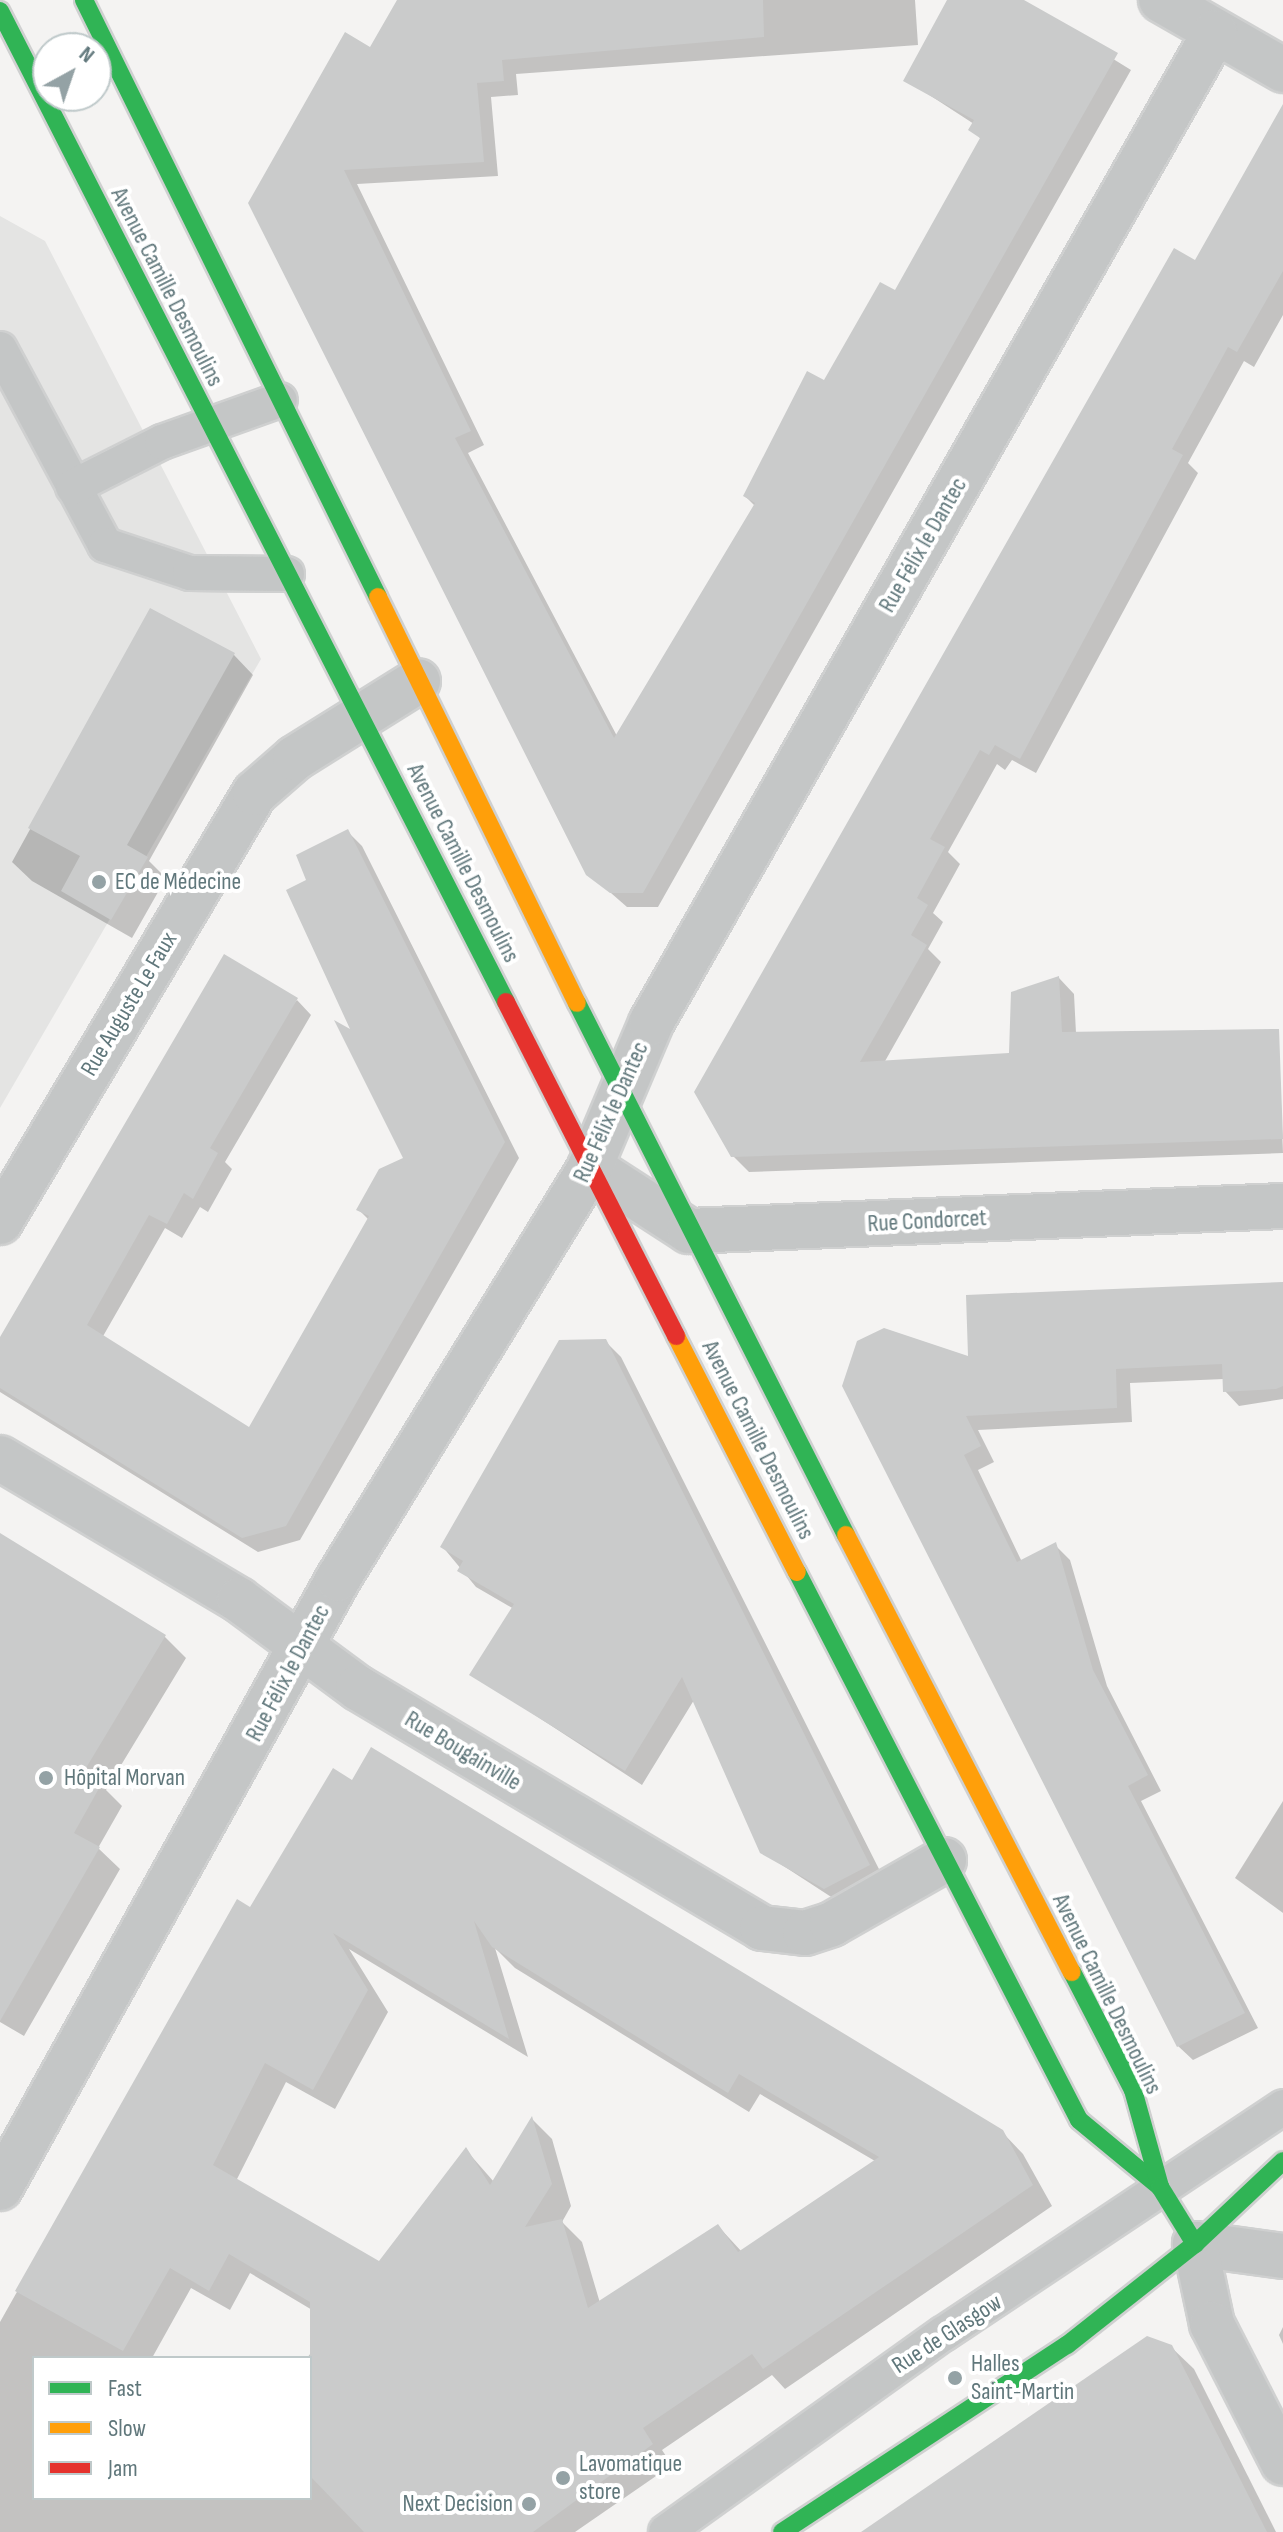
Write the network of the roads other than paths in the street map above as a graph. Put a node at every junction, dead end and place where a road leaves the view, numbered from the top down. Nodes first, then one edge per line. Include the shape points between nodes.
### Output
1 (84, 0) edge
2 (1161, 0) edge
3 (0, 11) edge
4 (1215, 32) junction
5 (1283, 70) edge
6 (0, 349) edge
7 (280, 400) junction
8 (210, 423) junction
9 (73, 487) junction
10 (287, 574) junction
11 (418, 681) junction
12 (361, 716) junction
13 (619, 1089) junction
14 (590, 1167) junction
15 (1283, 1206) edge
16 (0, 1222) edge
17 (689, 1231) junction
18 (0, 1458) edge
19 (302, 1645) junction
20 (944, 1860) junction
21 (1283, 2107) edge
22 (1283, 2161) edge
23 (1160, 2187) junction
24 (0, 2188) edge
25 (1172, 2239) junction
26 (1283, 2256) edge
27 (1160, 2272) junction
28 (1283, 2463) edge
29 (666, 2532) edge
30 (782, 2532) edge

1 - 7 main road, Avenue Camille Desmoulins
2 - 4 street
3 - 8 main road, Avenue Camille Desmoulins
4 - 5 street
4 - 13 street, Rue Félix le Dantec
6 - 9 lane
7 - 8 lane
7 - 11 main road, Avenue Camille Desmoulins
8 - 9 lane
8 - 10 main road, Avenue Camille Desmoulins
9 - 10 lane via 105,545 190,573
10 - 12 main road, Avenue Camille Desmoulins
11 - 12 street, Rue Auguste Le Faux
11 - 13 main road, Avenue Camille Desmoulins
12 - 14 main road, Avenue Camille Desmoulins
12 - 16 street, Rue Auguste Le Faux via 255,793
13 - 14 street, Rue Félix le Dantec
13 - 17 main road, Avenue Camille Desmoulins
14 - 17 street
14 - 19 street, Rue Félix le Dantec
14 - 20 main road, Avenue Camille Desmoulins
15 - 17 street, Rue Condorcet
17 - 23 main road, Avenue Camille Desmoulins via 1133,2090
18 - 19 street, Rue Bougainville via 239,1600
19 - 20 street, Rue Bougainville via 358,1688 762,1928 805,1933 832,1924
19 - 24 street, Rue Félix le Dantec
20 - 23 main road, Avenue Camille Desmoulins via 1079,2120
21 - 23 lane, Rue de Glasgow
22 - 25 main road
23 - 25 main road
23 - 25 main road
23 - 29 lane, Rue de Glasgow
25 - 26 street
25 - 27 main road
25 - 27 main road
25 - 28 street
27 - 30 main road via 1067,2345

